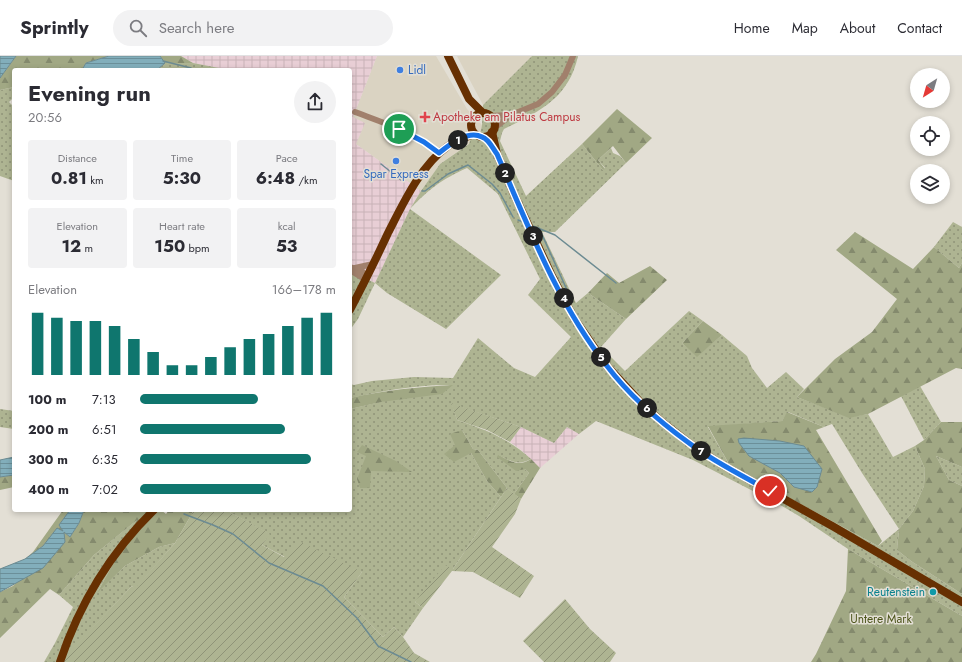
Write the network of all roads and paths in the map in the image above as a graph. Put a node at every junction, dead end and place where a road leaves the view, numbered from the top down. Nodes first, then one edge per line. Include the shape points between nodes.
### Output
1 (448, 56) edge
2 (573, 56) edge
3 (470, 99) junction
4 (356, 112) dead end
5 (487, 115) junction
6 (511, 115) junction
7 (472, 121) junction
8 (493, 130) junction
9 (479, 135) junction
10 (456, 141) junction
11 (439, 153) junction
12 (497, 154) junction
13 (373, 264) junction
14 (352, 268) edge
15 (352, 268) edge
16 (366, 279) junction
17 (352, 306) edge
18 (152, 512) edge
19 (962, 602) edge
20 (60, 662) edge

1 - 3 main road
2 - 6 street via 565,75 552,92 538,104
3 - 5 main road
3 - 7 main road
4 - 11 street via 406,133
5 - 6 street
5 - 7 main road via 476,115
5 - 8 main road via 494,123
6 - 8 street
7 - 9 main road via 473,132
7 - 10 main road
8 - 9 main road
8 - 12 main road
9 - 10 main road
9 - 12 main road
10 - 11 main road
11 - 13 main road via 409,193
12 - 19 main road via 551,274 574,318 607,366 641,403 689,443 721,464
13 - 14 street
13 - 16 main road
15 - 16 street via 362,272
16 - 17 main road
18 - 20 main road via 121,546 97,580 67,641

